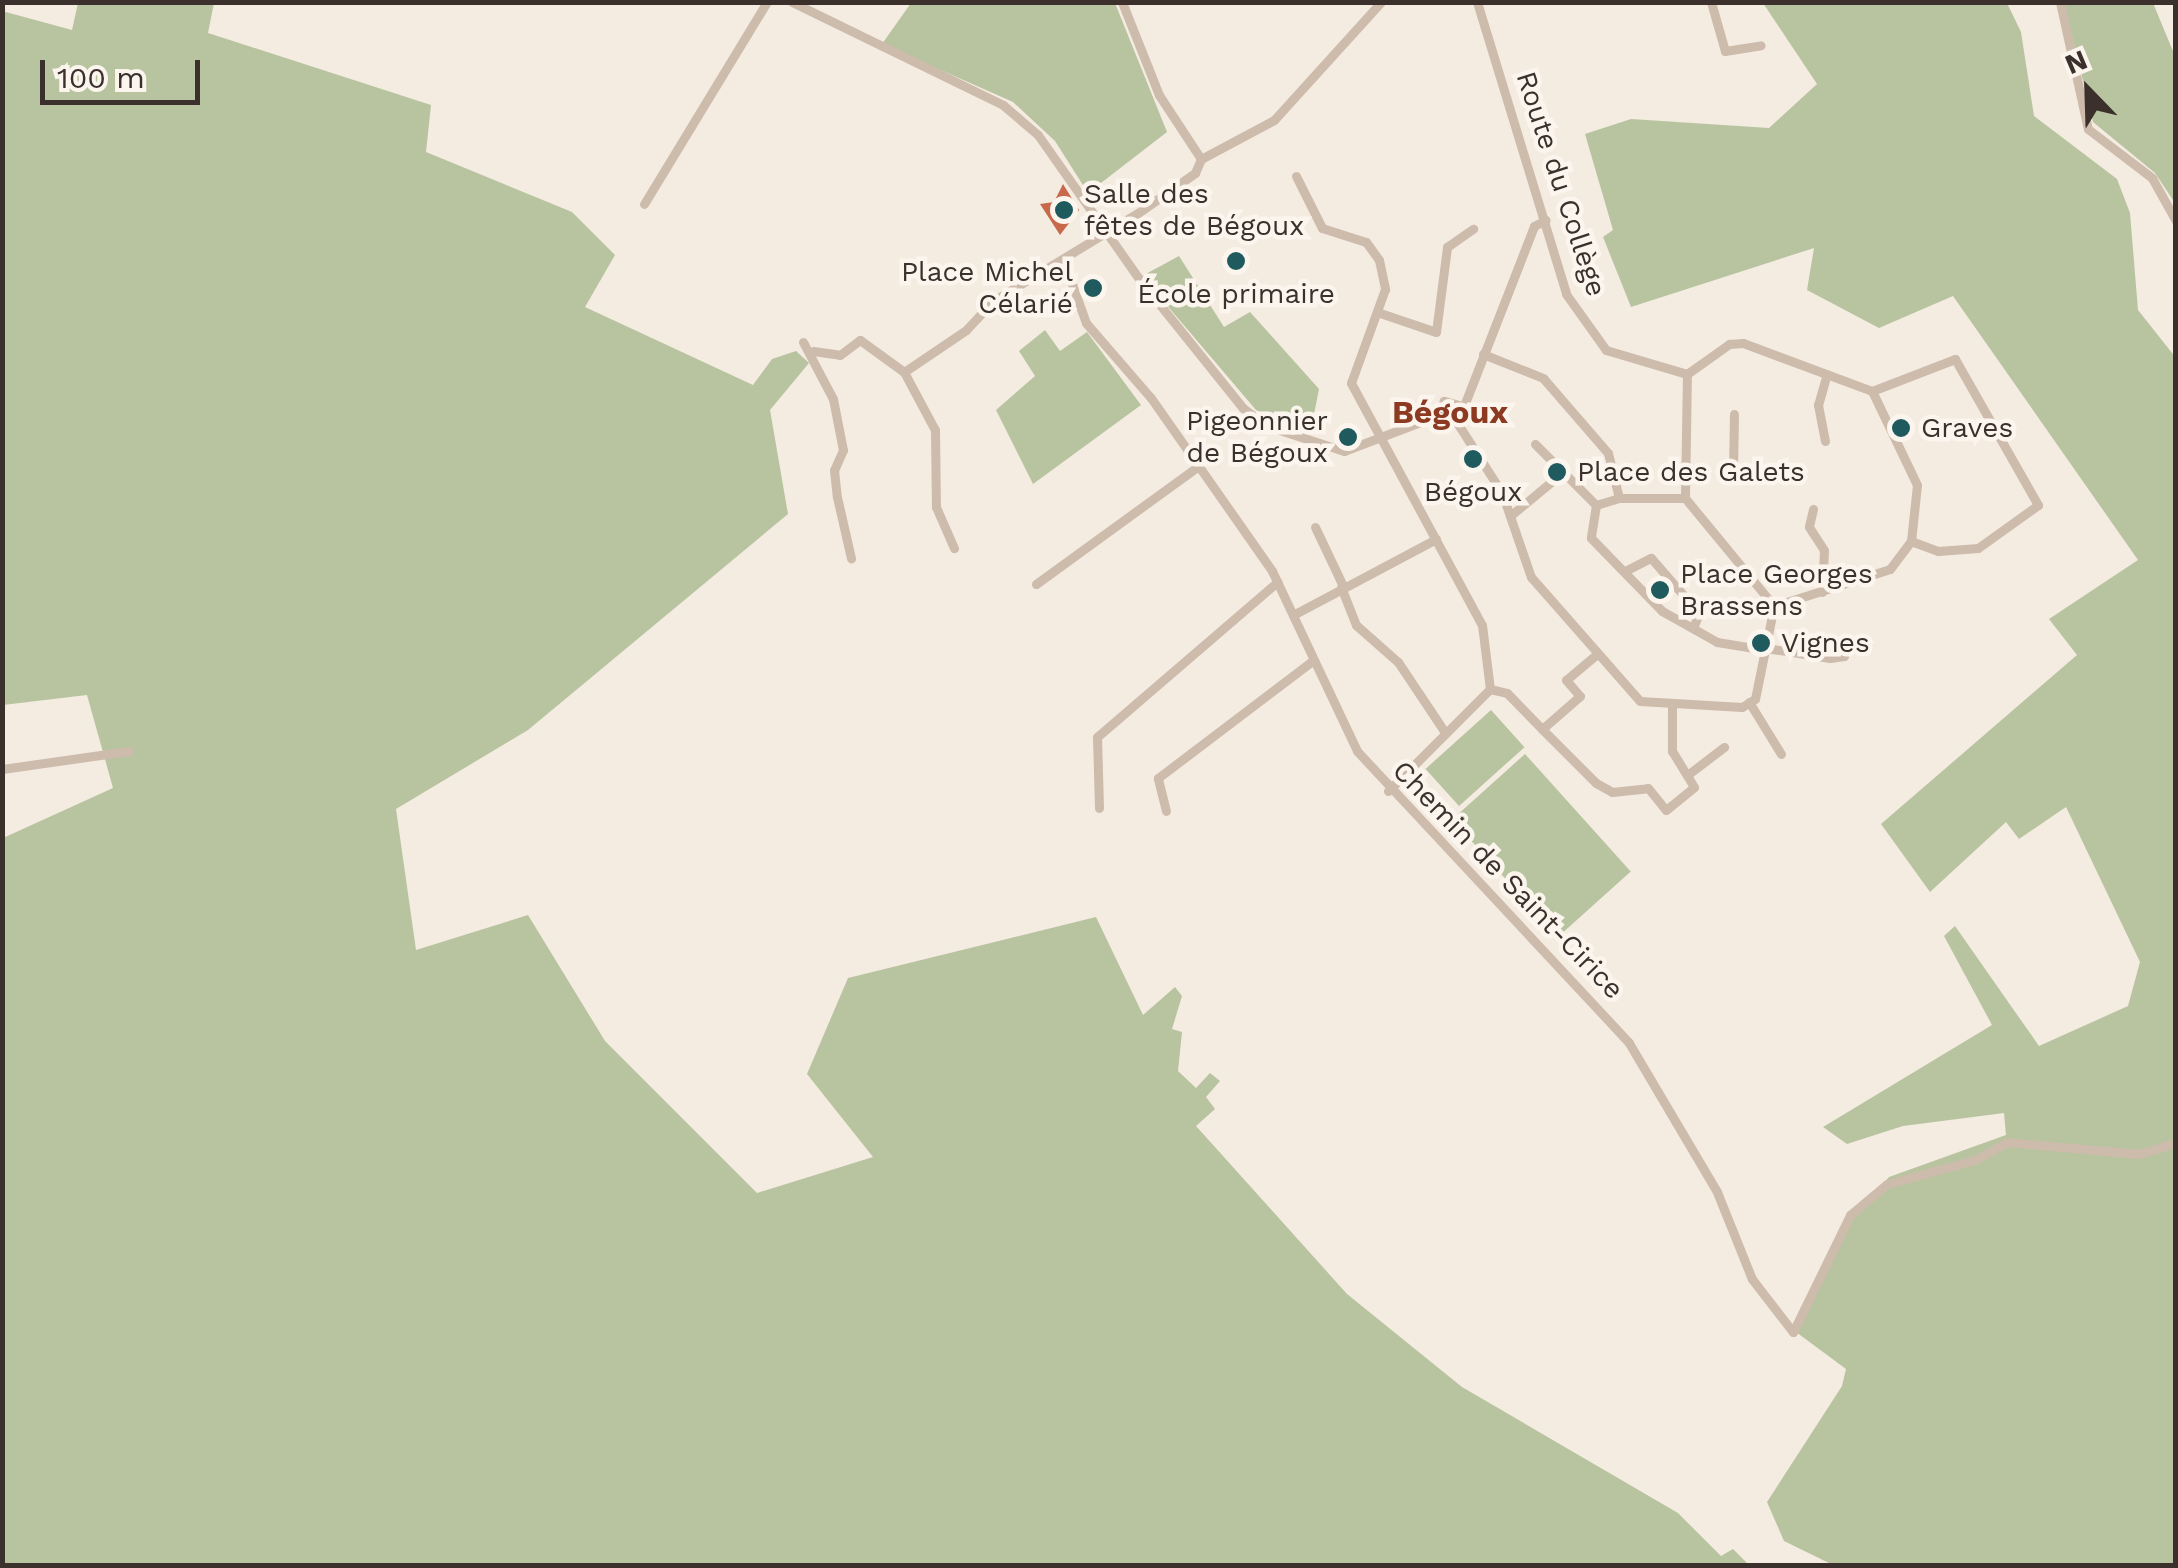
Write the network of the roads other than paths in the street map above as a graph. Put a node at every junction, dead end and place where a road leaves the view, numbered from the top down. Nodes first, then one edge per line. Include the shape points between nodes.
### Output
1 (767, 2) edge
2 (792, 2) edge
3 (1122, 2) edge
4 (1381, 2) edge
5 (1477, 2) edge
6 (1711, 2) edge
7 (2060, 2) edge
8 (1762, 45) dead end
9 (1202, 159) junction
10 (1296, 176) dead end
11 (644, 204) dead end
12 (1546, 220) junction
13 (2176, 220) edge
14 (1473, 229) dead end
15 (1105, 232) junction
16 (1064, 259) junction
17 (1377, 312) junction
18 (803, 342) dead end
19 (812, 350) junction
20 (1483, 354) junction
21 (904, 372) junction
22 (1687, 374) junction
23 (1827, 374) junction
24 (1872, 391) junction
25 (1459, 405) junction
26 (1734, 414) dead end
27 (1439, 415) junction
28 (1456, 421) junction
29 (1382, 439) junction
30 (1825, 441) dead end
31 (1535, 444) dead end
32 (1197, 468) junction
33 (1733, 471) dead end
34 (1562, 473) junction
35 (1620, 498) junction
36 (1686, 498) junction
37 (1596, 505) junction
38 (1812, 509) dead end
39 (1510, 516) junction
40 (1315, 527) dead end
41 (1436, 539) junction
42 (1910, 541) junction
43 (954, 548) dead end
44 (851, 558) dead end
45 (1625, 571) junction
46 (1277, 582) junction
47 (1036, 584) dead end
48 (1342, 587) junction
49 (1822, 592) junction
50 (1774, 606) junction
51 (1292, 614) junction
52 (1694, 628) junction
53 (1848, 641) dead end
54 (1766, 649) junction
55 (1596, 654) junction
56 (1312, 661) junction
57 (1490, 689) junction
58 (1749, 702) junction
59 (1672, 706) junction
60 (1542, 729) junction
61 (1444, 731) junction
62 (1724, 747) dead end
63 (129, 751) dead end
64 (1781, 754) dead end
65 (2, 769) edge
66 (1690, 773) junction
67 (1388, 791) junction
68 (1099, 808) dead end
69 (1166, 811) dead end
70 (2176, 1143) edge

1 - 11 street
2 - 15 street via 1003,106 1038,135
3 - 9 street via 1166,108
4 - 9 street via 1274,120
5 - 12 street, Route du Collège
6 - 8 street via 1725,51
7 - 13 street via 2088,129 2152,178
9 - 15 street via 1195,173
10 - 17 street via 1322,228 1366,242 1378,260 1385,288
12 - 20 street via 1534,226
12 - 22 street, Route du Collège via 1566,294 1593,338 1606,350
14 - 17 street via 1447,248 1436,332
15 - 16 street
15 - 29 street via 1255,417 1344,451
16 - 21 street via 993,301 966,330
16 - 32 street, Chemin de Saint-Cirice via 1086,323
17 - 29 street via 1351,383
18 - 19 street
19 - 21 street via 840,355 860,340
19 - 44 street via 843,450 834,470
20 - 25 street
20 - 35 street via 1543,378 1608,454
21 - 43 street via 935,430 936,507
22 - 23 street via 1729,344 1744,343
22 - 36 street
23 - 24 street
23 - 30 street via 1818,405
24 - 42 street via 1917,485
24 - 42 street via 1955,359 2038,505 1978,548 1938,551
25 - 27 street via 1444,401
25 - 28 street
26 - 33 street
27 - 28 street
27 - 29 street
28 - 39 street
29 - 41 street
31 - 34 street
32 - 46 street, Chemin de Saint-Cirice
32 - 47 street
34 - 37 street
34 - 39 street
35 - 36 street
35 - 37 street
36 - 50 street
37 - 45 street via 1591,538
38 - 49 street via 1809,527 1824,550
39 - 55 street via 1531,576
40 - 48 street
41 - 48 street
41 - 57 street via 1482,625
42 - 49 street via 1890,569
45 - 52 street via 1662,611
45 - 52 street via 1651,558 1699,613
46 - 51 street, Chemin de Saint-Cirice
46 - 68 street via 1097,737
48 - 51 street
48 - 61 street via 1356,626 1398,662
49 - 50 street
50 - 54 street
51 - 56 street, Chemin de Saint-Cirice
52 - 54 street
53 - 54 street via 1844,656 1830,658
54 - 58 street
55 - 59 street via 1640,701
55 - 60 street via 1566,680 1580,696
56 - 67 street, Chemin de Saint-Cirice via 1341,724
56 - 69 street via 1158,778
57 - 60 street via 1507,692
57 - 61 street
58 - 59 street
58 - 64 street
59 - 66 street via 1672,751
60 - 66 street via 1596,783 1612,792 1648,788 1666,810 1694,786
61 - 67 street
62 - 66 street
63 - 65 street
67 - 70 street, Chemin de Saint-Cirice via 1581,984 1630,1043 1718,1192 1752,1280 1793,1332 1850,1215 1887,1184 1975,1160 2007,1142 2139,1154

